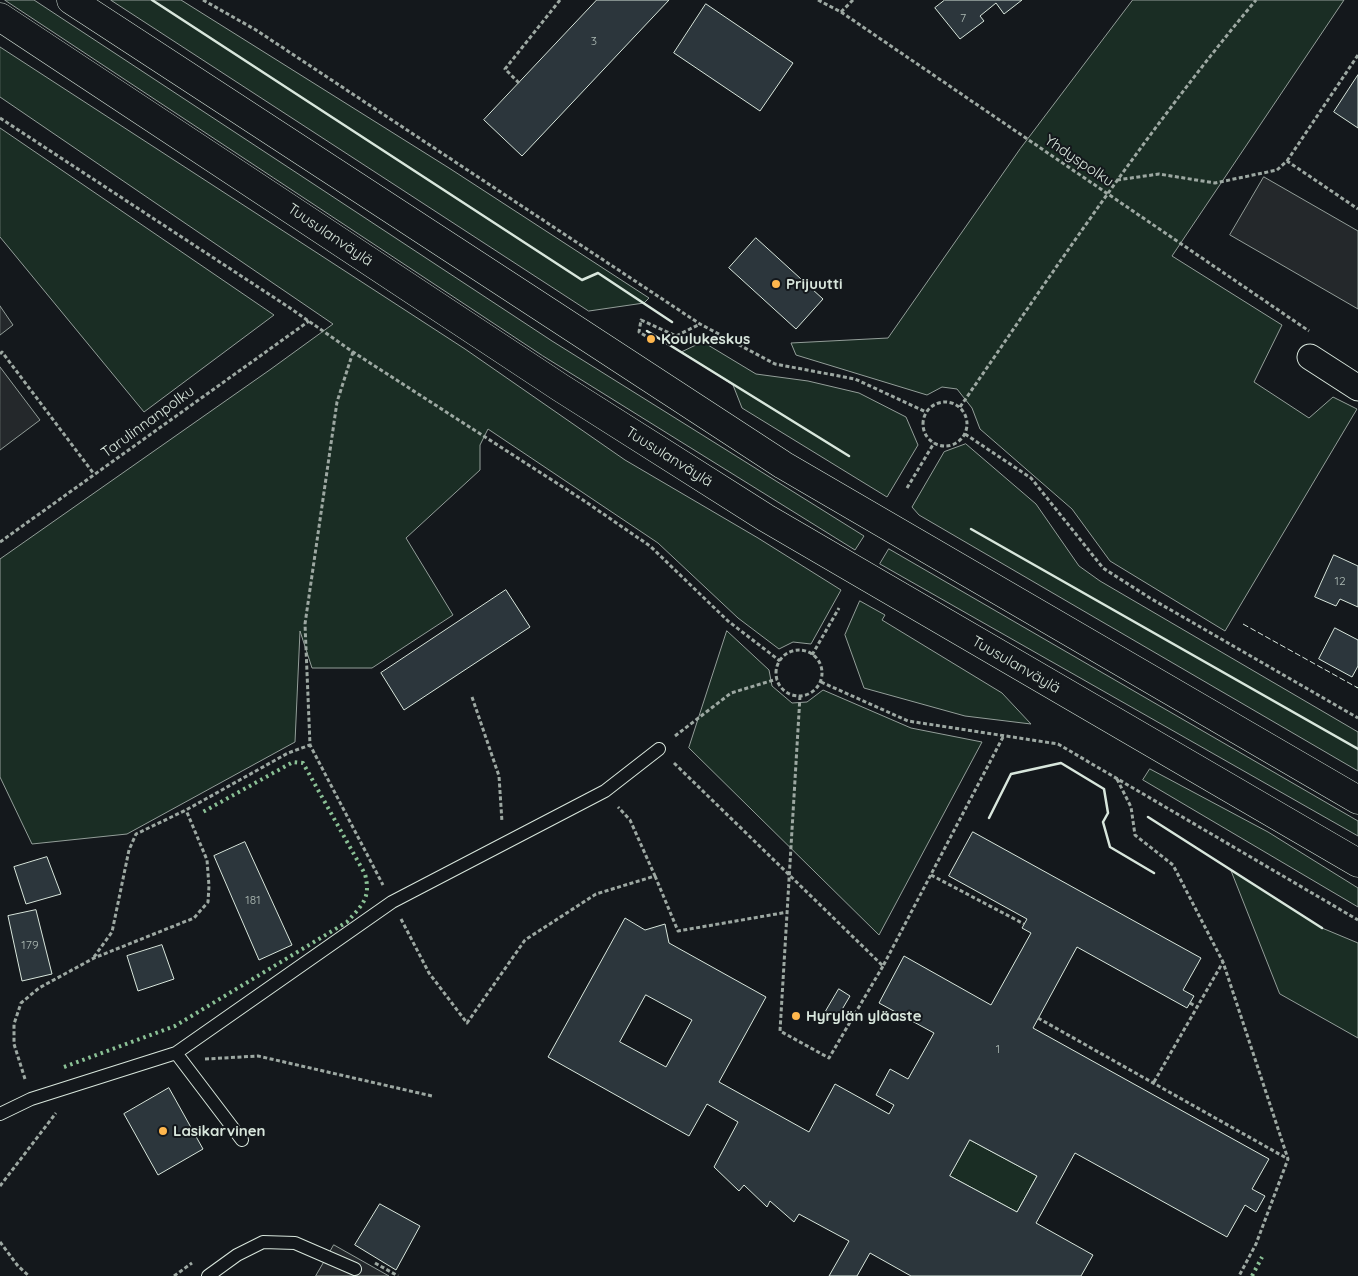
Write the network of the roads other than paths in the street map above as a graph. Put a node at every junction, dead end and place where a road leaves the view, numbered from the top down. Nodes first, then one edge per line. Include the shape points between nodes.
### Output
1 (71, 0) edge
2 (0, 17) edge
3 (1310, 357) dead end
4 (1358, 388) edge
5 (659, 749) road end
6 (1358, 800) edge
7 (1358, 863) edge
8 (176, 1053) junction
9 (0, 1114) edge
10 (242, 1140) dead end
11 (355, 1269) dead end
12 (208, 1276) edge

1 - 6 main road via 783,465
2 - 7 main road, Tuusulanväylä via 561,388 758,513
3 - 4 street
5 - 8 lane via 605,791 392,902
8 - 9 lane via 31,1099
8 - 10 lane
11 - 12 lane via 295,1243 263,1242 237,1255

